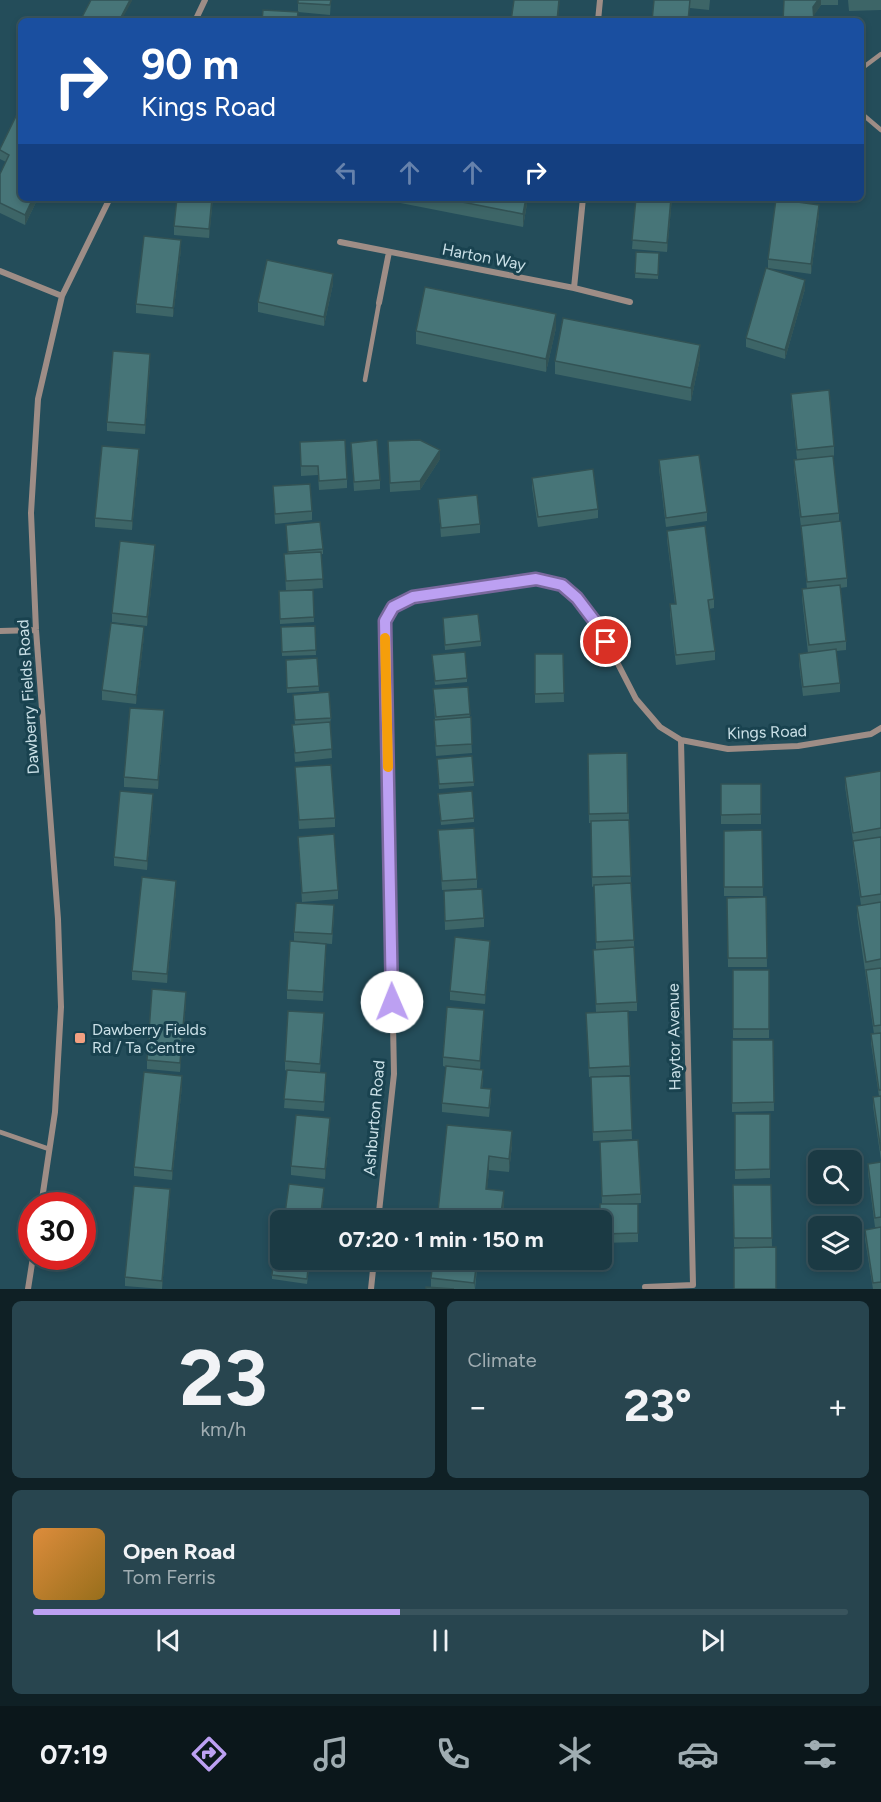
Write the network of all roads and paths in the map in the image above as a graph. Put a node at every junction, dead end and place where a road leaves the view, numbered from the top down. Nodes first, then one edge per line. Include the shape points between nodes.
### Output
1 (205, 0) edge
2 (600, 0) edge
3 (196, 18) edge
4 (598, 18) edge
5 (881, 54) edge
6 (864, 67) edge
7 (864, 115) edge
8 (881, 130) edge
9 (109, 201) edge
10 (583, 201) edge
11 (340, 242) dead end
12 (389, 252) junction
13 (0, 271) edge
14 (574, 288) junction
15 (62, 296) junction
16 (630, 302) dead end
17 (379, 303) joint
18 (365, 380) dead end
19 (385, 621) joint
20 (36, 630) junction
21 (0, 631) edge
22 (881, 728) edge
23 (681, 740) junction
24 (0, 1132) edge
25 (49, 1149) junction
26 (43, 1192) edge
27 (379, 1210) edge
28 (31, 1270) edge
29 (373, 1270) edge
30 (645, 1287) dead end
31 (28, 1289) edge
32 (371, 1289) edge

1 - 3 street
2 - 4 street
5 - 6 lane
7 - 8 lane
9 - 15 street, Dawberry Fields Road
10 - 14 street
11 - 12 street, Harton Way
12 - 14 street, Harton Way
12 - 17 street
13 - 15 street
14 - 16 street, Harton Way
15 - 20 street, Dawberry Fields Road via 38,399 31,513
17 - 18 lane
19 - 23 street, Kings Road via 393,607 413,597 536,579 562,585 599,627 636,699 660,727
19 - 27 street, Ashburton Road via 394,1074
20 - 21 street
20 - 25 street, Dawberry Fields Road via 61,1007
22 - 23 street, Kings Road via 870,735 798,746 728,749
23 - 30 street, Haytor Avenue via 693,1285
24 - 25 lane
25 - 26 street, Dawberry Fields Road
28 - 31 street
29 - 32 street

